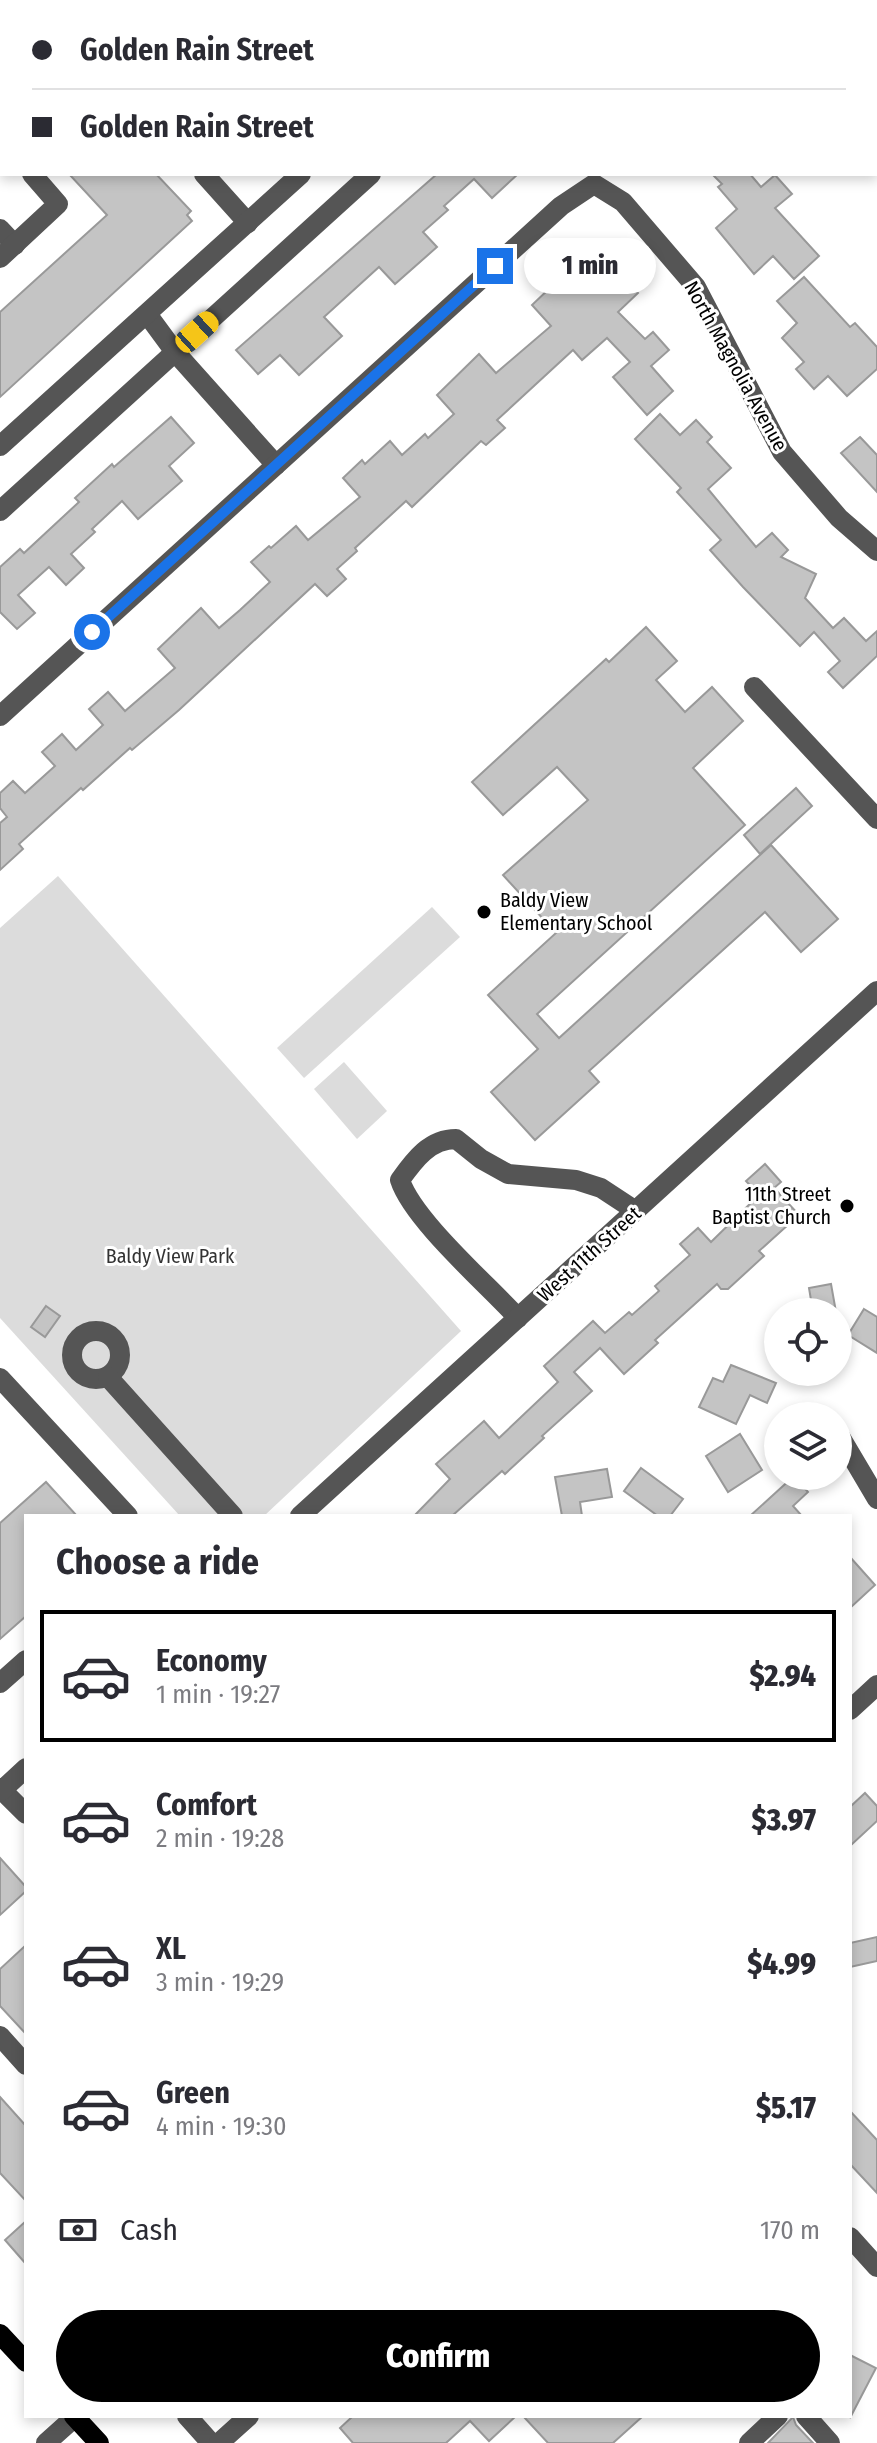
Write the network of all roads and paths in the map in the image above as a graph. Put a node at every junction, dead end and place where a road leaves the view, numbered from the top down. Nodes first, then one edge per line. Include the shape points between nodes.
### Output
1 (34, 176) edge
2 (206, 176) edge
3 (299, 176) edge
4 (369, 176) edge
5 (248, 223) junction
6 (0, 229) edge
7 (7, 251) edge
8 (147, 314) junction
9 (175, 352) junction
10 (0, 446) edge
11 (276, 465) junction
12 (0, 511) edge
13 (877, 551) edge
14 (754, 687) dead end
15 (0, 716) edge
16 (877, 819) edge
17 (877, 991) edge
18 (636, 1211) junction
19 (518, 1318) junction
20 (108, 1377) dead end
21 (0, 1378) edge
22 (852, 1457) edge
23 (877, 1499) edge
24 (126, 1514) edge
25 (231, 1514) edge
26 (302, 1514) edge
27 (24, 1662) edge
28 (0, 1683) edge
29 (877, 1685) edge
30 (852, 1708) edge
31 (24, 1770) edge
32 (1, 1790) edge
33 (24, 1812) edge
34 (0, 2036) edge
35 (24, 2063) edge
36 (852, 2239) edge
37 (877, 2267) edge
38 (0, 2334) edge
39 (24, 2356) edge
40 (73, 2418) edge
41 (77, 2418) edge
42 (189, 2418) edge
43 (247, 2418) edge
44 (776, 2418) edge
45 (808, 2418) edge
46 (46, 2443) edge
47 (99, 2443) edge
48 (211, 2443) edge
49 (219, 2443) edge
50 (749, 2443) edge
51 (830, 2443) edge

1 - 7 street via 58,204
2 - 5 street
3 - 5 street
4 - 9 street
5 - 8 street
6 - 7 street
8 - 9 street
8 - 10 street
9 - 11 street
9 - 12 street
11 - 13 street, North Magnolia Avenue via 561,206 594,184 623,202 696,287 782,452 839,518
11 - 15 street
14 - 16 street
17 - 18 street, West 11th Street
18 - 19 street, West 11th Street
18 - 19 street via 601,1188 576,1180 508,1174 456,1139 441,1139 416,1158 400,1180 405,1194
19 - 26 street, West 11th Street
20 - 25 street
21 - 24 street
22 - 23 street
27 - 28 street
29 - 30 street
31 - 32 street
32 - 33 street
34 - 35 street
36 - 37 street
38 - 39 main road
40 - 46 street
41 - 47 main road
42 - 48 street
43 - 49 street
44 - 50 street
45 - 51 street

